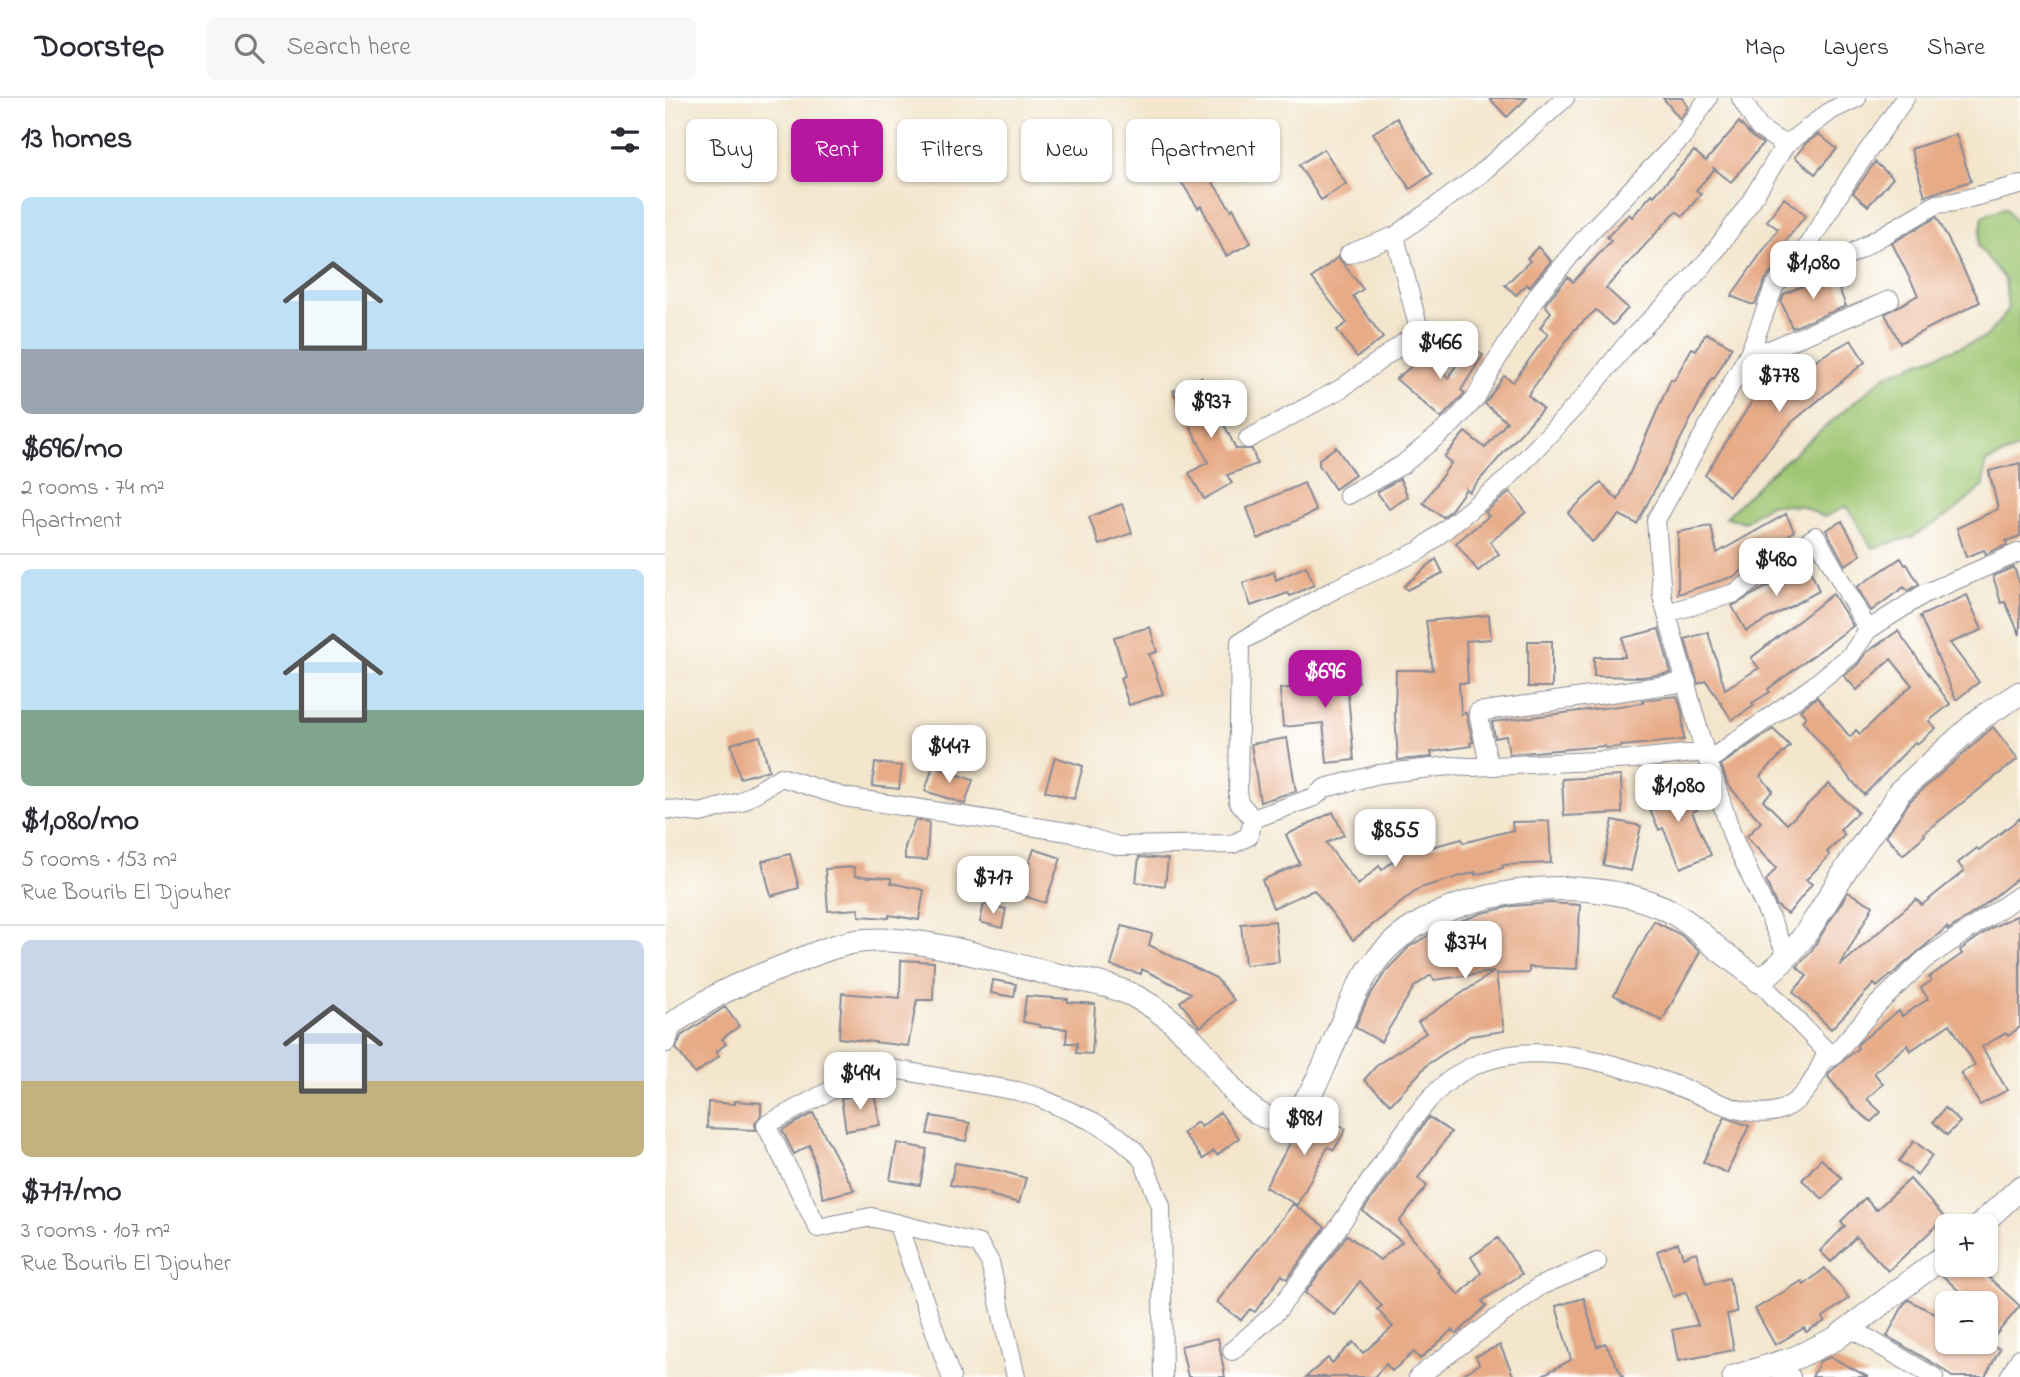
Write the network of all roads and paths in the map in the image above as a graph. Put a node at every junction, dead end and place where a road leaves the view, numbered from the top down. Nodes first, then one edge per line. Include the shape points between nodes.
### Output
1 (1565, 98) edge
2 (1708, 98) edge
3 (1741, 98) edge
4 (1857, 98) edge
5 (1905, 98) edge
6 (1786, 145) junction
7 (2020, 186) edge
8 (1395, 236) junction
9 (1349, 254) dead end
10 (1797, 261) junction
11 (1890, 300) dead end
12 (1751, 349) junction
13 (1248, 439) dead end
14 (1348, 495) dead end
15 (2020, 552) edge
16 (1667, 613) junction
17 (1868, 630) junction
18 (1687, 682) junction
19 (2020, 693) edge
20 (1707, 756) junction
21 (1489, 766) junction
22 (665, 809) edge
23 (1253, 819) junction
24 (2020, 895) edge
25 (1788, 957) junction
26 (1759, 981) junction
27 (665, 1041) edge
28 (1827, 1052) junction
29 (2020, 1188) edge
30 (1992, 1214) edge
31 (897, 1223) junction
32 (1597, 1262) dead end
33 (1935, 1263) edge
34 (1850, 1328) junction
35 (1233, 1351) dead end
36 (2020, 1358) edge
37 (1781, 1371) edge
38 (951, 1377) edge
39 (1016, 1377) edge
40 (1163, 1377) edge
41 (1418, 1377) edge
42 (1734, 1377) edge
43 (1934, 1377) edge
44 (2009, 1377) edge

1 - 8 street via 1478,176
2 - 14 street via 1682,137 1590,232 1539,293 1475,399 1402,465
3 - 6 street via 1759,128
4 - 6 street via 1832,110
5 - 10 street
6 - 23 street via 1713,254 1506,480 1419,551 1338,587 1240,642 1238,802
7 - 10 street via 1937,204 1832,265
8 - 9 street
8 - 13 street via 1418,326 1413,336 1342,388
10 - 12 street via 1774,286
11 - 12 street via 1769,350
12 - 16 street via 1656,520 1659,580
15 - 17 street via 1924,594
16 - 17 street via 1735,593 1816,536
16 - 18 street
17 - 20 street via 1851,655 1812,687
18 - 20 street
18 - 21 street via 1478,712
19 - 25 main road via 1980,718 1899,792
20 - 21 street
20 - 25 street via 1733,838
21 - 23 street via 1379,774 1325,788 1314,797
22 - 23 street via 700,813 741,802 781,777 844,796 1074,832 1118,846 1233,844 1249,836
24 - 28 street via 1924,960 1832,1056
25 - 26 main road
26 - 27 main road via 1678,915 1628,897 1589,890 1546,890 1456,906 1409,930 1375,960 1307,1099 1298,1111 1277,1119 1248,1105 1182,1030 1125,991 912,943 859,942 745,982 702,1003 670,1026
26 - 28 street
28 - 35 street via 1801,1098 1772,1112 1741,1109 1633,1072 1551,1054 1518,1053 1470,1068 1433,1094 1277,1311
29 - 30 main road
31 - 38 street
31 - 39 street via 979,1244 990,1262
31 - 40 street via 871,1217 818,1228 766,1125 876,1066 1038,1097 1119,1137 1143,1161 1161,1206
32 - 41 street via 1540,1286
33 - 34 main road
34 - 37 main road via 1795,1358
34 - 43 street
36 - 44 street
37 - 42 main road

